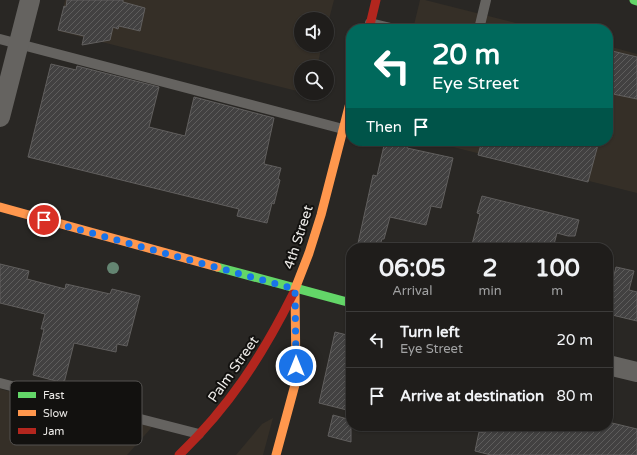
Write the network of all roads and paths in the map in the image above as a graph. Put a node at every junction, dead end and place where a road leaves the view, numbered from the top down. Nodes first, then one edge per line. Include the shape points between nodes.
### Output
1 (30, 0) edge
2 (376, 0) edge
3 (486, 0) edge
4 (634, 0) edge
5 (637, 1) edge
6 (370, 24) edge
7 (480, 24) edge
8 (9, 41) edge
9 (0, 117) edge
10 (346, 119) edge
11 (343, 129) junction
12 (0, 207) edge
13 (295, 289) junction
14 (346, 302) edge
15 (613, 366) edge
16 (637, 372) edge
17 (0, 383) edge
18 (10, 386) edge
19 (142, 419) edge
20 (199, 434) junction
21 (180, 455) edge
22 (276, 455) edge

1 - 8 street
2 - 6 street
3 - 7 lane
4 - 5 street
8 - 9 street
8 - 11 lane
10 - 11 street, 4th Street
11 - 13 street, 4th Street via 321,215
12 - 13 street
13 - 14 street
13 - 20 street, Palm Street via 259,358 223,408
13 - 22 street, 4th Street via 296,381
15 - 16 street
17 - 18 lane
19 - 20 lane
20 - 21 street, Palm Street

